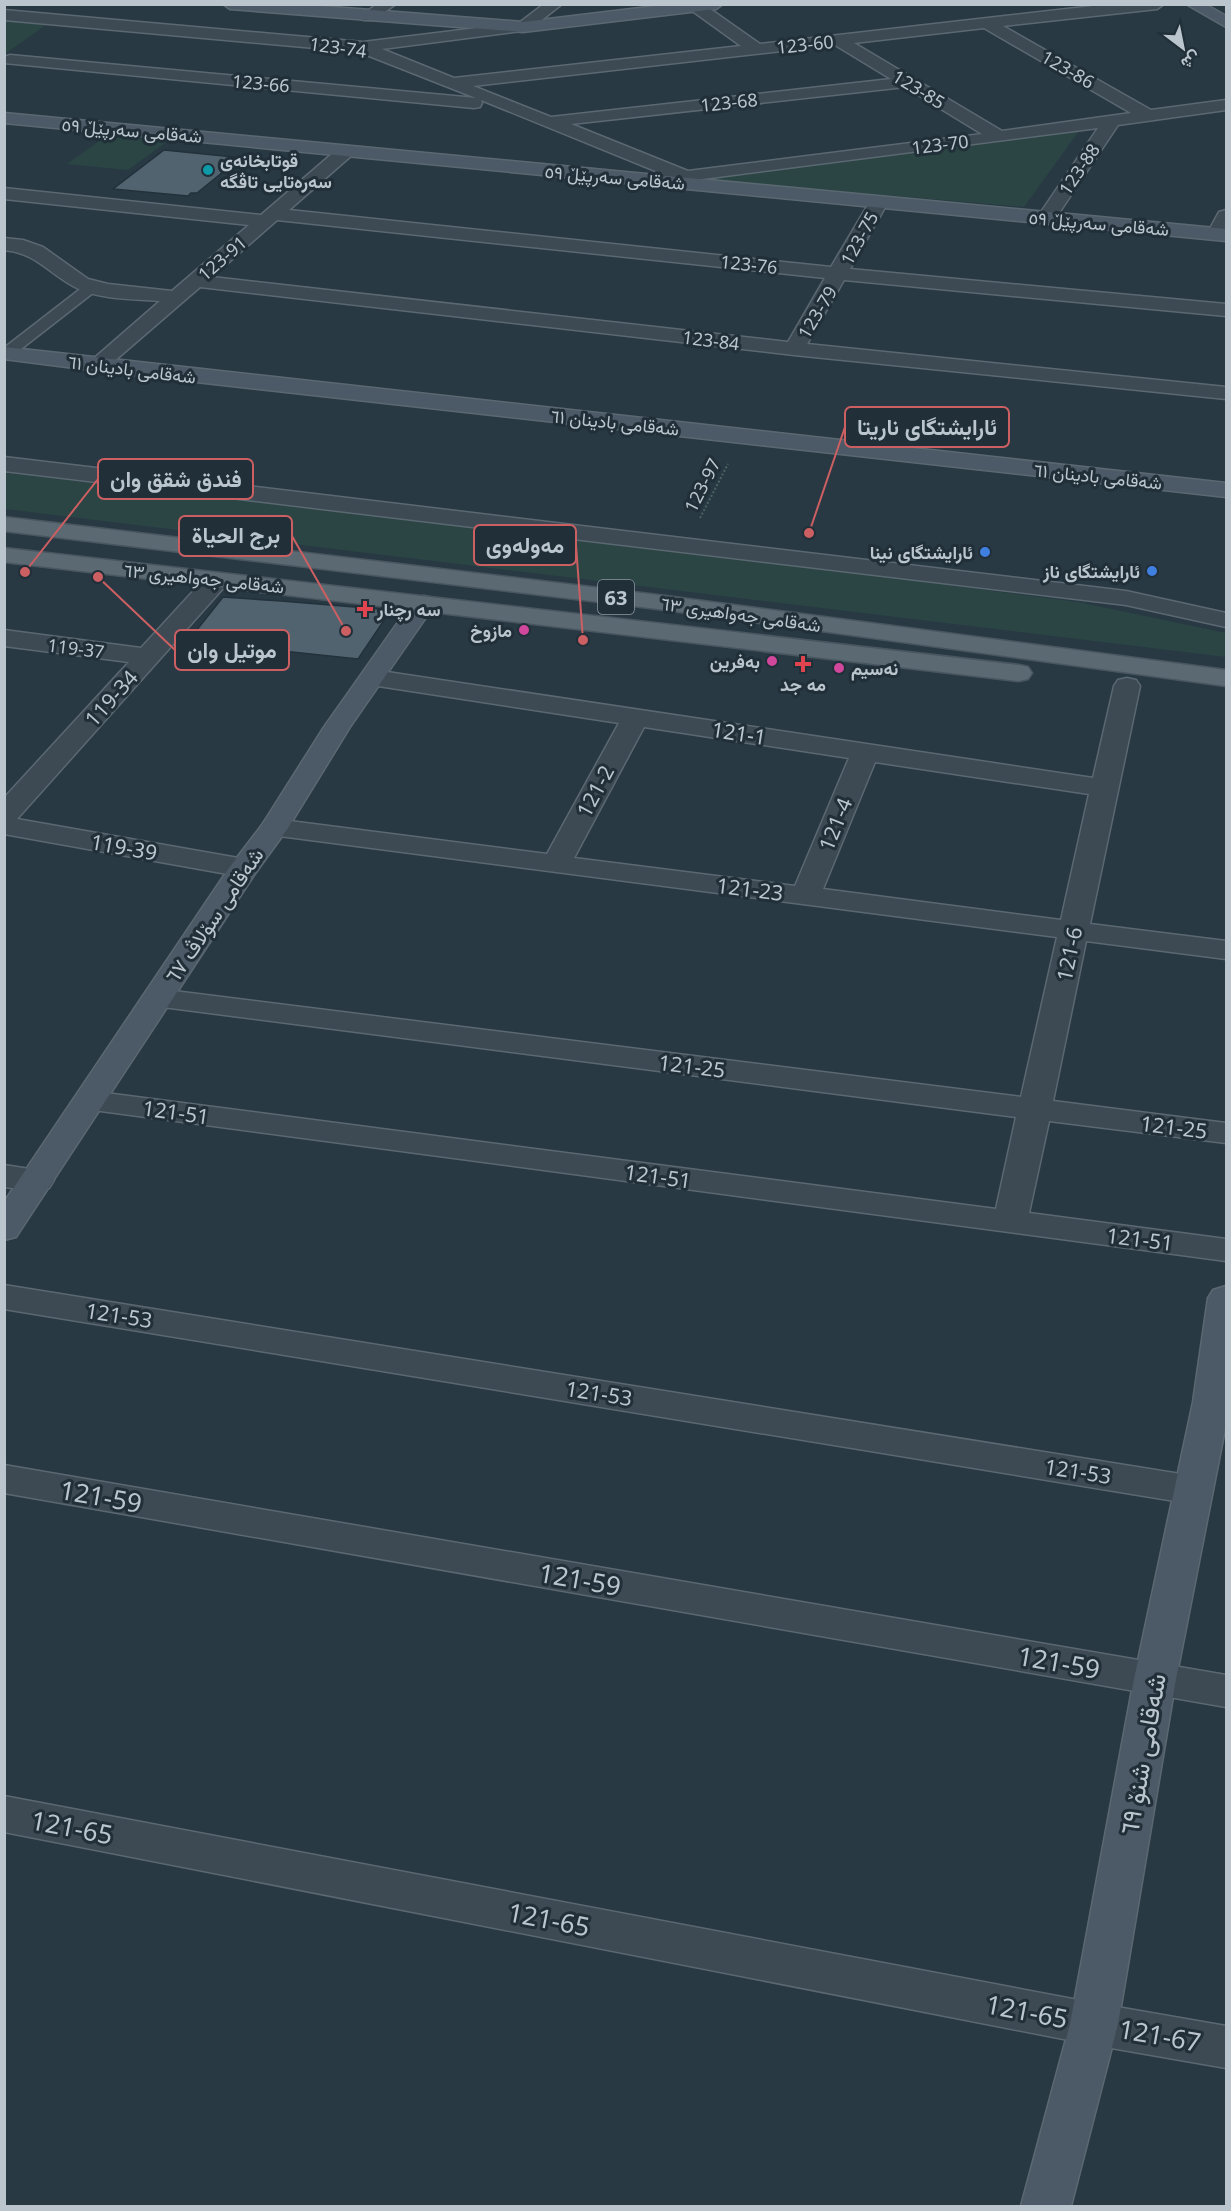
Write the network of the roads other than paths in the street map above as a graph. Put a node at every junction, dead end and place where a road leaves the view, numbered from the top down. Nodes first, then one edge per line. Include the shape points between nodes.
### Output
1 (30, 4) edge
2 (230, 4) edge
3 (389, 4) edge
4 (555, 4) edge
5 (716, 4) edge
6 (1157, 4) edge
7 (1193, 4) edge
8 (696, 7) junction
9 (9, 15) edge
10 (368, 17) junction
11 (69, 21) junction
12 (1227, 22) edge
13 (987, 23) junction
14 (523, 27) junction
15 (49, 34) dead end
16 (840, 41) junction
17 (30, 47) dead end
18 (362, 47) junction
19 (758, 50) junction
20 (7, 62) edge
21 (908, 82) junction
22 (453, 83) junction
23 (1227, 105) edge
24 (512, 106) junction
25 (1148, 116) junction
26 (4, 118) edge
27 (1112, 121) junction
28 (551, 122) junction
29 (999, 137) junction
30 (346, 151) junction
31 (685, 176) junction
32 (653, 180) junction
33 (4, 193) edge
34 (879, 202) junction
35 (1227, 216) edge
36 (268, 218) junction
37 (1046, 218) junction
38 (1221, 234) edge
39 (4, 244) edge
40 (839, 274) junction
41 (196, 281) junction
42 (93, 286) junction
43 (176, 297) junction
44 (1227, 310) edge
45 (794, 350) junction
46 (6, 353) edge
47 (98, 365) junction
48 (1227, 393) edge
49 (4, 464) edge
50 (1227, 490) edge
51 (4, 524) edge
52 (4, 555) edge
53 (217, 580) junction
54 (424, 603) junction
55 (1227, 620) edge
56 (4, 638) edge
57 (148, 657) junction
58 (374, 678) junction
59 (1227, 678) edge
60 (1127, 686) junction
61 (1227, 698) edge
62 (635, 718) junction
63 (865, 752) junction
64 (1105, 788) junction
65 (4, 816) edge
66 (4, 825) edge
67 (274, 828) junction
68 (556, 864) junction
69 (244, 868) junction
70 (805, 896) junction
71 (1074, 931) junction
72 (1227, 950) edge
73 (158, 998) junction
74 (90, 1101) junction
75 (1034, 1110) junction
76 (1227, 1133) edge
77 (21, 1178) edge
78 (1010, 1222) junction
79 (4, 1229) edge
80 (1227, 1250) edge
81 (4, 1297) edge
82 (1227, 1298) edge
83 (1219, 1403) edge
84 (4, 1479) edge
85 (1193, 1490) junction
86 (1155, 1679) junction
87 (1227, 1691) edge
88 (4, 1814) edge
89 (1094, 2024) junction
90 (1227, 2047) edge
91 (1046, 2206) edge

1 - 9 street
2 - 10 street
3 - 10 street
4 - 14 street
5 - 8 street
6 - 13 street, 123-60
7 - 12 street
8 - 14 street
8 - 19 street
9 - 11 street, 123-74
10 - 14 street
11 - 15 street
11 - 18 street, 123-74
13 - 16 street, 123-60
13 - 25 street, 123-86
14 - 18 street
16 - 19 street, 123-60
16 - 21 street, 123-85
17 - 20 street
18 - 22 street, 123-74
19 - 22 street, 123-60
20 - 24 street, 123-66
21 - 28 street, 123-68
21 - 29 street, 123-85
22 - 24 street, 123-74
23 - 25 street, 123-70
24 - 28 street, 123-74
25 - 27 street, 123-70
26 - 30 street, شەقامی سەرپێڵ ٥٩
27 - 29 street, 123-70
27 - 37 street, 123-88
28 - 31 street, 123-74
29 - 31 street, 123-70
30 - 32 street, شەقامی سەرپێڵ ٥٩
30 - 36 street, 123-91
31 - 32 street, 123-70
32 - 34 street, شەقامی سەرپێڵ ٥٩
33 - 36 street, 123-76
34 - 37 street, شەقامی سەرپێڵ ٥٩
34 - 40 street, 123-75
35 - 38 street
36 - 40 street, 123-76
36 - 41 street, 123-91
37 - 38 street, شەقامی سەرپێڵ ٥٩
39 - 42 street via 36,251 81,283
40 - 44 street, 123-76
40 - 45 street, 123-79
41 - 43 street, 123-91
41 - 45 street, 123-84
42 - 43 street via 107,291
42 - 46 lane
43 - 47 street, 123-91
45 - 48 street, 123-84
46 - 47 street, شەقامی بادینان ٦١
47 - 50 street, شەقامی بادینان ٦١
49 - 55 street via 1126,598
51 - 59 main road, شەقامی جەواهیری ٦٣ / 63 via 658,602
52 - 53 main road, شەقامی جەواهیری ٦٣ / 63
53 - 54 main road, شەقامی جەواهیری ٦٣ / 63
53 - 57 street, 119-34
54 - 58 street, شەقامی سۆلاڤ ٦٧
54 - 60 main road, شەقامی جەواهیری ٦٣ / 63
56 - 57 street, 119-37
57 - 65 street, 119-34
58 - 62 street, 121-1
58 - 67 street, شەقامی سۆلاڤ ٦٧ via 337,728
60 - 61 main road, شەقامی جەواهیری ٦٣ / 63
60 - 64 street, 121-6
62 - 63 street, 121-1
62 - 68 street, 121-2
63 - 64 street, 121-1
63 - 70 street, 121-4
64 - 71 street, 121-6
66 - 69 street, 119-39
67 - 68 street, 121-23
67 - 69 street, شەقامی سۆلاڤ ٦٧
68 - 70 street, 121-23
69 - 73 street, شەقامی سۆلاڤ ٦٧
70 - 71 street, 121-23
71 - 72 street, 121-23
71 - 75 street, 121-6
73 - 74 street, شەقامی سۆلاڤ ٦٧
73 - 75 street, 121-25
74 - 77 street, شەقامی سۆلاڤ ٦٧
74 - 78 street, 121-51
75 - 76 street, 121-25
75 - 78 street, 121-6
77 - 79 street, شەقامی سۆلاڤ ٦٧
78 - 80 street, 121-51
81 - 85 street, 121-53
82 - 83 street, شەقامی شنۆ ٦٩
83 - 85 street, شەقامی شنۆ ٦٩
84 - 86 street, 121-59
85 - 86 street, شەقامی شنۆ ٦٩
86 - 87 street, 121-59
86 - 89 street, شەقامی شنۆ ٦٩
88 - 89 street, 121-65
89 - 90 street, 121-67
89 - 91 street, شەقامی شنۆ ٦٩

